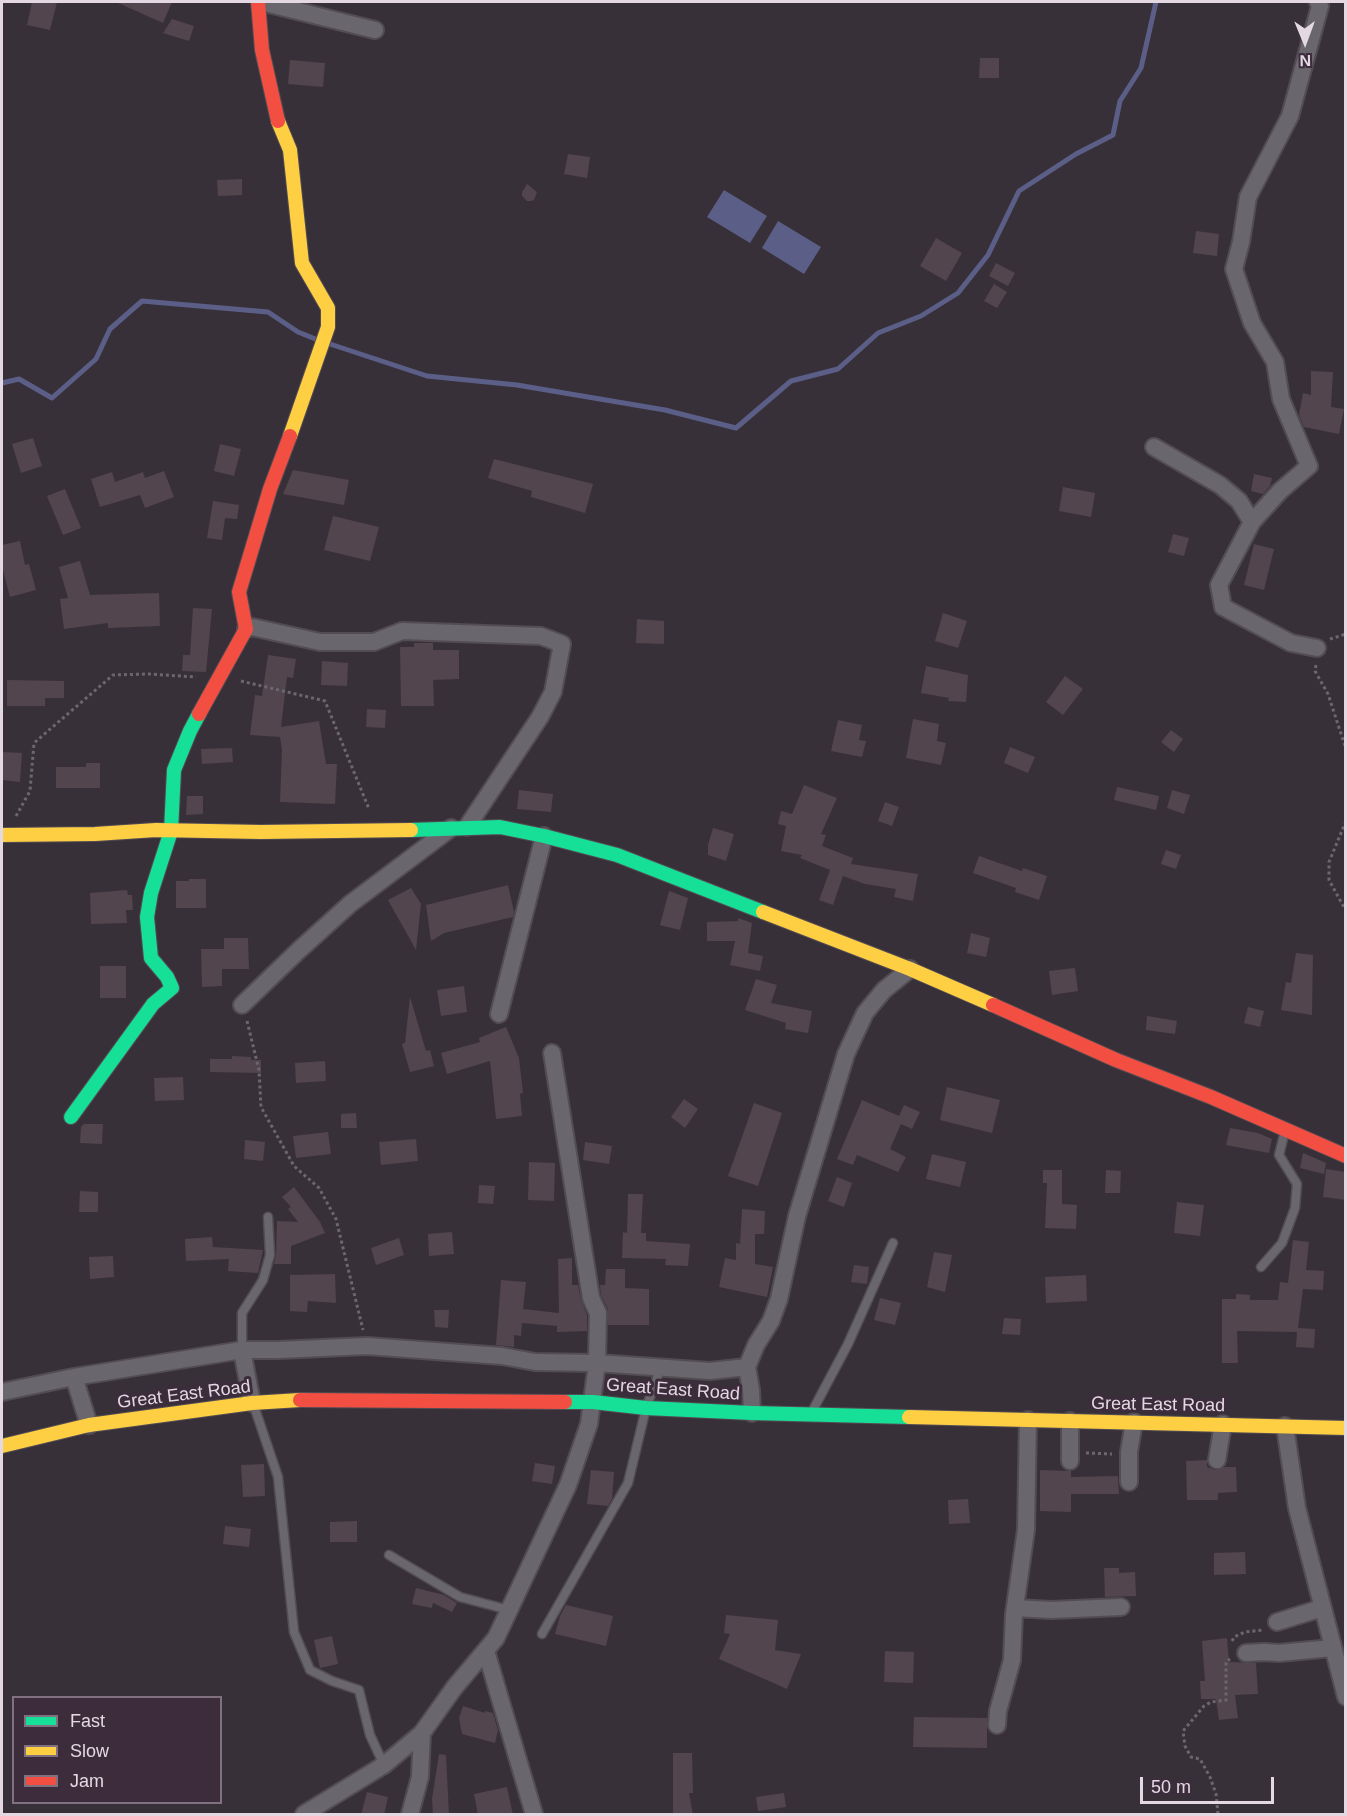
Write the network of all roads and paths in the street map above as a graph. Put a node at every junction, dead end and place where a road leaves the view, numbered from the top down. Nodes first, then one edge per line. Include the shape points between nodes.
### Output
1 (260, 2) edge
2 (1318, 2) edge
3 (375, 30) dead end
4 (1154, 447) dead end
5 (1251, 522) junction
6 (246, 628) junction
7 (1346, 634) edge
8 (1317, 648) junction
9 (220, 676) junction
10 (1346, 749) edge
11 (1346, 822) edge
12 (459, 827) junction
13 (171, 831) junction
14 (378, 831) junction
15 (3, 835) edge
16 (544, 836) junction
17 (1346, 911) edge
18 (910, 969) junction
19 (242, 1005) joint
20 (499, 1014) dead end
21 (552, 1053) dead end
22 (71, 1117) dead end
23 (1285, 1131) junction
24 (1346, 1156) edge
25 (268, 1217) dead end
26 (893, 1243) dead end
27 (1261, 1267) dead end
28 (367, 1346) junction
29 (242, 1350) junction
30 (597, 1363) junction
31 (661, 1367) junction
32 (747, 1367) junction
33 (74, 1377) junction
34 (2, 1392) edge
35 (593, 1402) junction
36 (252, 1403) junction
37 (646, 1408) junction
38 (752, 1413) junction
39 (811, 1414) junction
40 (1028, 1419) junction
41 (1070, 1420) junction
42 (1134, 1422) junction
43 (1223, 1424) junction
44 (88, 1425) junction
45 (1285, 1426) junction
46 (1346, 1428) edge
47 (2, 1446) edge
48 (1129, 1455) junction
49 (1070, 1457) joint
50 (1217, 1460) dead end
51 (1129, 1482) dead end
52 (389, 1556) dead end
53 (1121, 1607) dead end
54 (1015, 1608) junction
55 (1322, 1608) junction
56 (510, 1611) junction
57 (1277, 1622) dead end
58 (542, 1634) dead end
59 (1332, 1648) junction
60 (486, 1651) junction
61 (1246, 1653) joint
62 (1346, 1697) edge
63 (997, 1725) dead end
64 (422, 1733) junction
65 (384, 1766) junction
66 (304, 1815) edge
67 (410, 1815) edge
68 (534, 1815) edge
69 (1218, 1815) edge

1 - 3 street
1 - 6 main road via 262,51 275,115 290,150 302,263 328,308 328,327 270,489 239,592
2 - 5 street via 1290,116 1248,197 1234,269 1252,323 1275,362 1281,399 1309,466
4 - 5 street via 1220,485 1239,501
5 - 8 street via 1219,585 1223,607 1291,643
6 - 9 main road
6 - 12 street via 320,642 374,642 402,631 541,636 562,644 553,692 540,717
7 - 8 path
8 - 10 path via 1315,671 1328,694
9 - 13 main road via 174,770
9 - 14 path via 325,701
9 - 15 path via 113,675 34,743 30,791
11 - 17 path via 1329,862 1329,880
12 - 14 main road
12 - 16 main road via 500,827
12 - 19 street via 350,904
13 - 14 main road
13 - 15 main road
13 - 22 main road via 147,917 152,958 172,988 153,1004
16 - 18 main road via 617,855
16 - 20 street
18 - 23 main road
18 - 32 street via 884,990 865,1013 846,1054 797,1216 779,1299
19 - 28 path via 259,1070 261,1107 294,1166 319,1188 336,1219
21 - 30 street via 591,1298 598,1313
23 - 24 main road
23 - 27 lane via 1279,1155 1297,1184 1295,1208 1282,1243
25 - 29 lane via 270,1255 263,1280 242,1313
26 - 39 lane via 848,1344
28 - 29 street
28 - 30 street via 535,1362
29 - 33 street
29 - 36 street
30 - 31 street
30 - 35 street
31 - 32 street via 711,1371
31 - 37 lane
32 - 38 street
33 - 34 street
33 - 44 street
35 - 36 main road, Great East Road via 322,1399
35 - 37 main road, Great East Road
35 - 56 street via 568,1485
36 - 44 main road, Great East Road
36 - 65 lane via 278,1477 294,1632 310,1670 359,1690 370,1735
37 - 38 main road, Great East Road
37 - 58 lane via 628,1483
38 - 39 main road, Great East Road
39 - 40 main road, Great East Road
40 - 41 main road, Great East Road
40 - 54 street via 1026,1530
41 - 42 main road, Great East Road
41 - 49 street
42 - 43 main road, Great East Road
42 - 48 street
43 - 45 main road, Great East Road
43 - 50 street
44 - 47 main road, Great East Road
45 - 46 main road, Great East Road
45 - 55 street via 1297,1508
48 - 49 path
48 - 51 street
52 - 56 lane via 460,1597
53 - 54 street
54 - 63 street via 1012,1660
55 - 57 street
55 - 59 street
56 - 60 street
59 - 61 street
59 - 62 street
60 - 64 street
60 - 68 street
61 - 69 path via 1236,1654 1226,1662 1226,1700 1204,1706 1183,1731 1191,1757 1200,1759 1210,1777
64 - 65 street
64 - 67 street via 420,1777
65 - 66 street

